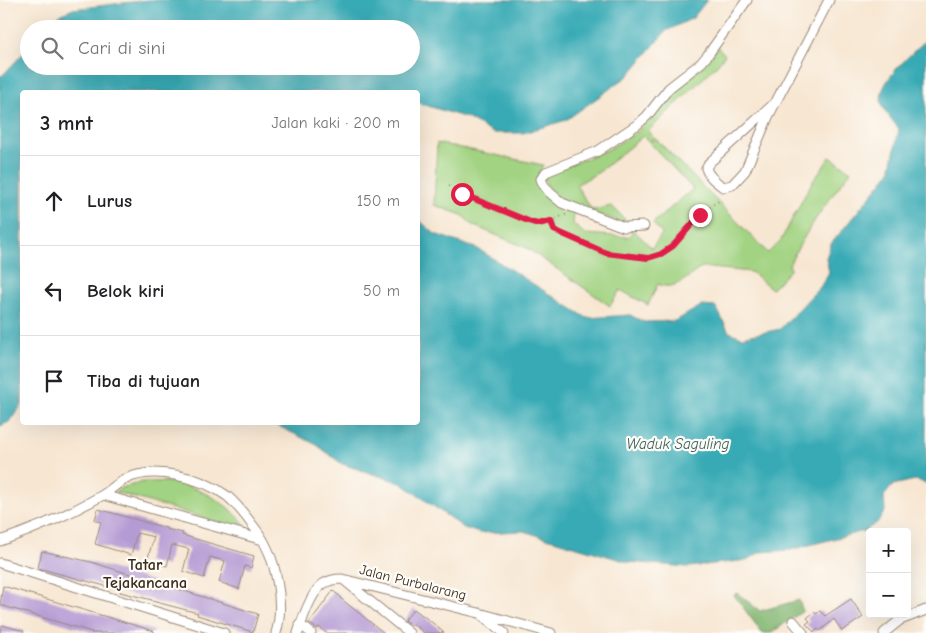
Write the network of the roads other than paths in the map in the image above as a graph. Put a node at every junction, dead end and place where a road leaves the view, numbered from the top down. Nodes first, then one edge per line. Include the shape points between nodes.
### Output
1 (746, 0) edge
2 (829, 0) edge
3 (776, 102) junction
4 (644, 226) dead end
5 (103, 495) junction
6 (263, 540) junction
7 (0, 541) edge
8 (0, 563) edge
9 (342, 579) junction
10 (926, 610) edge
11 (479, 613) junction
12 (793, 621) dead end
13 (299, 629) edge
14 (224, 633) edge
15 (276, 633) edge
16 (311, 633) edge
17 (409, 633) edge
18 (504, 633) edge
19 (552, 633) edge
20 (803, 633) edge
21 (884, 633) edge

1 - 4 street via 707,56 669,88 647,116 598,151 546,172 541,179 562,203 624,227
2 - 3 street
3 - 3 street via 745,171 732,185 722,187 716,183 706,168
5 - 6 street
5 - 6 street via 134,476 153,473 196,480 219,490 237,505
5 - 7 street via 34,530
6 - 15 street via 273,564 279,595
8 - 14 street
9 - 11 street, Jalan Purbalarang
9 - 13 street, Jalan Purbalarang via 322,584 313,596
9 - 17 street
10 - 21 street via 900,620
11 - 18 street
11 - 19 street, Jalan Purbalarang
12 - 20 street
13 - 16 street

